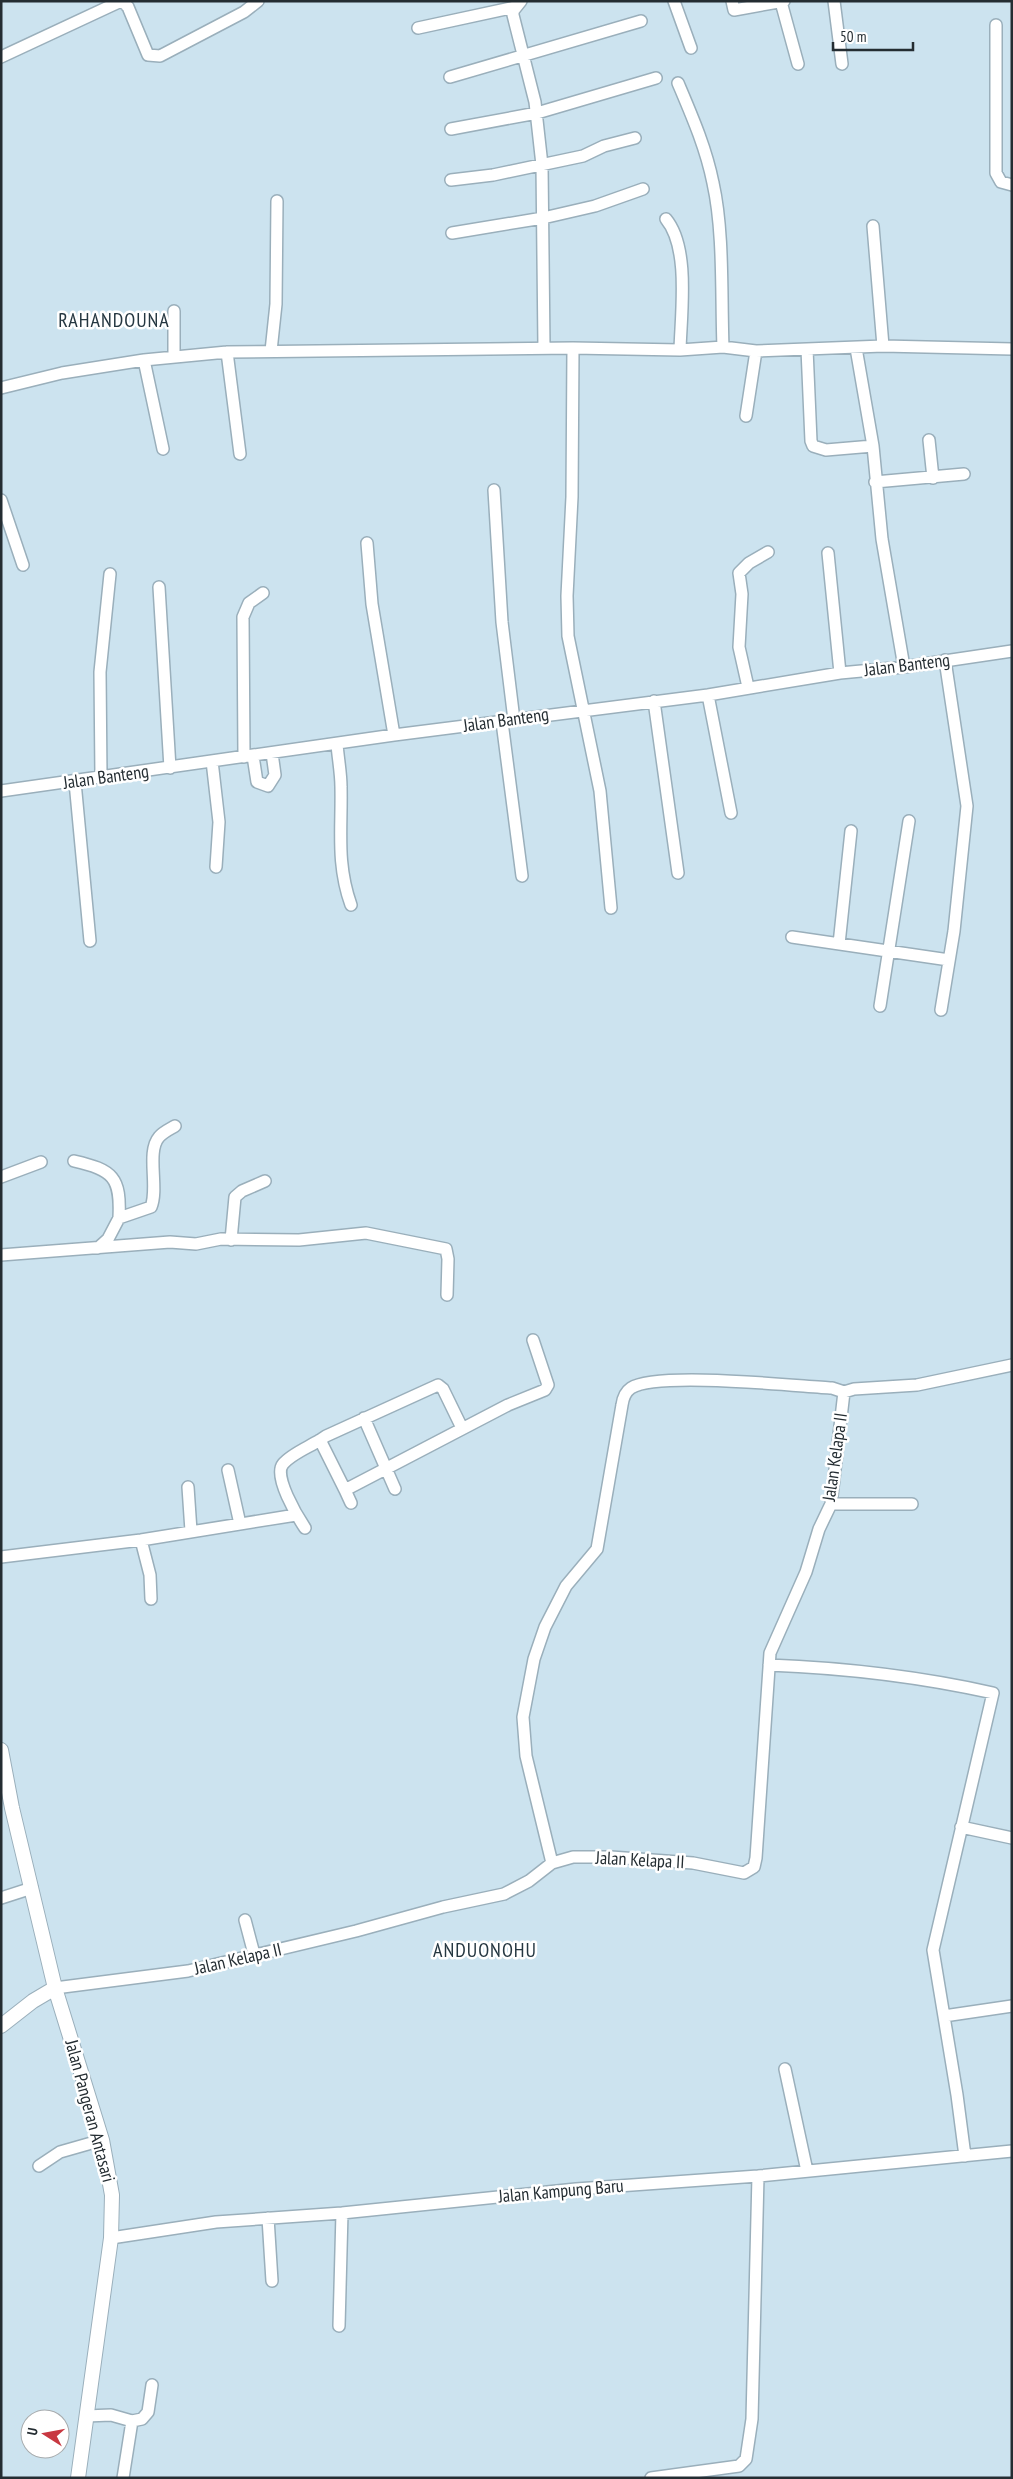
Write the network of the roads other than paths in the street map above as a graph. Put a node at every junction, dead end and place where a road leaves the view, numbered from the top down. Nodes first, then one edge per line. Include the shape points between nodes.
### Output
1 (258, 1) edge
2 (674, 1) edge
3 (732, 1) edge
4 (834, 1) edge
5 (783, 2) edge
6 (518, 4) edge
7 (641, 21) dead end
8 (996, 25) dead end
9 (418, 28) dead end
10 (691, 48) dead end
11 (524, 55) junction
12 (1, 57) edge
13 (798, 64) dead end
14 (842, 64) dead end
15 (450, 77) dead end
16 (656, 78) dead end
17 (678, 83) dead end
18 (536, 113) junction
19 (451, 129) dead end
20 (635, 138) dead end
21 (542, 165) junction
22 (451, 180) dead end
23 (1012, 184) edge
24 (643, 189) dead end
25 (277, 201) dead end
26 (543, 218) junction
27 (666, 219) dead end
28 (873, 226) dead end
29 (452, 234) dead end
30 (174, 311) dead end
31 (883, 346) junction
32 (722, 347) junction
33 (544, 348) junction
34 (573, 348) junction
35 (856, 348) junction
36 (1012, 348) edge
37 (807, 349) junction
38 (680, 350) junction
39 (271, 351) junction
40 (756, 351) junction
41 (227, 352) junction
42 (174, 357) junction
43 (144, 360) junction
44 (1, 388) edge
45 (746, 416) dead end
46 (929, 440) dead end
47 (873, 446) junction
48 (163, 448) dead end
49 (240, 454) dead end
50 (964, 474) dead end
51 (933, 478) junction
52 (875, 482) junction
53 (494, 490) dead end
54 (1, 500) edge
55 (367, 543) dead end
56 (768, 552) dead end
57 (828, 553) dead end
58 (23, 565) dead end
59 (110, 574) dead end
60 (159, 587) dead end
61 (262, 593) dead end
62 (1012, 651) edge
63 (945, 660) junction
64 (904, 667) junction
65 (840, 673) junction
66 (748, 687) junction
67 (708, 695) junction
68 (654, 701) junction
69 (584, 709) junction
70 (508, 721) junction
71 (394, 735) junction
72 (337, 744) junction
73 (272, 753) junction
74 (248, 757) junction
75 (212, 761) junction
76 (170, 768) junction
77 (100, 777) junction
78 (75, 782) junction
79 (1, 791) edge
80 (731, 813) dead end
81 (908, 821) dead end
82 (851, 831) dead end
83 (216, 867) dead end
84 (678, 873) dead end
85 (522, 876) dead end
86 (351, 905) dead end
87 (611, 908) dead end
88 (792, 937) dead end
89 (90, 941) dead end
90 (839, 944) junction
91 (889, 951) junction
92 (949, 960) junction
93 (880, 1006) dead end
94 (941, 1010) dead end
95 (175, 1126) dead end
96 (74, 1161) dead end
97 (41, 1162) dead end
98 (1, 1177) edge
99 (265, 1182) dead end
100 (119, 1218) junction
101 (231, 1240) junction
102 (98, 1248) junction
103 (1, 1255) edge
104 (447, 1296) dead end
105 (533, 1340) dead end
106 (1012, 1365) edge
107 (844, 1392) junction
108 (364, 1418) junction
109 (462, 1428) junction
110 (320, 1440) junction
111 (385, 1468) junction
112 (228, 1470) dead end
113 (188, 1487) dead end
114 (395, 1489) dead end
115 (345, 1490) junction
116 (351, 1503) dead end
117 (831, 1504) junction
118 (912, 1504) dead end
119 (296, 1515) junction
120 (240, 1524) junction
121 (305, 1528) dead end
122 (191, 1531) junction
123 (141, 1540) junction
124 (1, 1558) edge
125 (152, 1599) dead end
126 (769, 1665) junction
127 (1, 1750) edge
128 (7, 1809) edge
129 (961, 1827) junction
130 (1012, 1838) edge
131 (552, 1864) junction
132 (32, 1888) junction
133 (1, 1898) edge
134 (245, 1920) dead end
135 (254, 1954) junction
136 (55, 1988) junction
137 (1012, 2006) edge
138 (944, 2016) junction
139 (1, 2026) edge
140 (785, 2070) dead end
141 (102, 2140) junction
142 (1012, 2152) edge
143 (965, 2156) junction
144 (40, 2166) dead end
145 (807, 2171) junction
146 (758, 2176) junction
147 (342, 2213) junction
148 (268, 2218) junction
149 (111, 2238) junction
150 (272, 2281) dead end
151 (339, 2326) dead end
152 (152, 2385) dead end
153 (86, 2416) junction
154 (132, 2421) junction
155 (78, 2478) edge
156 (123, 2478) edge
157 (651, 2478) edge

1 - 12 street via 244,12 160,56 148,55 128,7 119,2
2 - 10 street
3 - 5 street via 734,10
4 - 14 street
5 - 13 street
6 - 9 street
6 - 11 street via 514,15
7 - 11 street
8 - 23 street via 996,173 1001,182
11 - 15 street
11 - 18 street
16 - 18 street
17 - 32 street via 698,128 713,182 717,208
18 - 19 street
18 - 21 street
20 - 21 street via 604,146 583,156
21 - 22 street
21 - 26 street
24 - 26 street via 596,206
25 - 39 street via 276,304
26 - 29 street
26 - 33 street
27 - 38 street via 676,235 681,255
28 - 31 street
30 - 42 street
31 - 35 street
31 - 36 street
32 - 38 street
32 - 40 street
33 - 34 street
33 - 39 street
34 - 38 street
34 - 69 street via 568,636
35 - 37 street
35 - 47 street
37 - 40 street
37 - 47 street via 813,446 826,450
39 - 41 street
40 - 45 street
41 - 42 street
41 - 49 street
42 - 43 street
43 - 44 street via 62,373
43 - 48 street
46 - 51 street
47 - 52 street
50 - 51 street
51 - 52 street
52 - 64 street
53 - 70 street
54 - 58 street
55 - 71 street via 372,604
56 - 66 street via 739,573 742,594 739,647
57 - 65 street
59 - 77 street via 100,672
60 - 76 street
61 - 74 street via 249,603 243,617
62 - 63 street, Jalan Banteng
63 - 64 street, Jalan Banteng
63 - 92 street via 967,806
64 - 65 street, Jalan Banteng
65 - 66 street, Jalan Banteng
66 - 67 street, Jalan Banteng
67 - 68 street, Jalan Banteng
67 - 80 street
68 - 69 street, Jalan Banteng
68 - 84 street
69 - 70 street, Jalan Banteng
69 - 87 street via 600,791
70 - 71 street, Jalan Banteng
70 - 85 street
71 - 72 street, Jalan Banteng
72 - 73 street, Jalan Banteng
72 - 86 street via 341,787 339,850 344,886
73 - 74 street, Jalan Banteng
73 - 74 street via 275,775 268,786 258,782
74 - 75 street, Jalan Banteng
75 - 76 street, Jalan Banteng
75 - 83 street via 220,822
76 - 77 street, Jalan Banteng
77 - 78 street, Jalan Banteng
78 - 79 street, Jalan Banteng
78 - 89 street
81 - 91 street
82 - 90 street
88 - 90 street
90 - 91 street
91 - 92 street
91 - 93 street
92 - 94 street
95 - 100 street via 161,1135 155,1144 151,1207
96 - 100 street via 99,1167 110,1174 120,1200
97 - 98 street
99 - 101 street via 235,1197
100 - 102 street via 108,1239
101 - 102 street
101 - 104 street via 299,1240 366,1233 443,1248 448,1259
102 - 103 street
105 - 109 street via 548,1387
106 - 107 street via 917,1385
107 - 117 street, Jalan Kelapa II
107 - 131 street via 832,1388 679,1381 652,1382 634,1386 626,1392 597,1549 566,1586 544,1627 525,1708 526,1756
108 - 109 street via 438,1385
108 - 110 street
108 - 111 street
109 - 111 street
110 - 115 street
110 - 119 street via 282,1465 281,1480
111 - 114 street
111 - 115 street
112 - 120 street
113 - 122 street
115 - 116 street
117 - 118 street
117 - 126 street, Jalan Kelapa II via 818,1529 806,1572 772,1645
119 - 120 street
119 - 121 street
120 - 122 street
122 - 123 street
123 - 124 street
123 - 125 street
126 - 129 street via 905,1675 993,1693
126 - 131 street, Jalan Kelapa II via 756,1858 750,1871 738,1873 693,1863 611,1857 573,1857
127 - 128 street, Jalan Pangeran Antasari
128 - 132 street, Jalan Pangeran Antasari
129 - 130 street
129 - 138 street via 933,1950
131 - 135 street, Jalan Kelapa II via 504,1894
132 - 133 street
132 - 136 street, Jalan Pangeran Antasari
134 - 135 street
135 - 136 street, Jalan Kelapa II via 188,1970
136 - 139 street
136 - 141 street, Jalan Pangeran Antasari
137 - 138 street
138 - 143 street
140 - 145 street
141 - 144 street via 60,2152
141 - 149 street, Jalan Pangeran Antasari via 112,2195
142 - 143 street, Jalan Kampung Baru
143 - 145 street, Jalan Kampung Baru
145 - 146 street, Jalan Kampung Baru
146 - 147 street, Jalan Kampung Baru via 576,2189
146 - 157 street via 752,2419 746,2459 739,2466
147 - 148 street, Jalan Kampung Baru
147 - 151 street
148 - 149 street, Jalan Kampung Baru via 216,2222
148 - 150 street
149 - 153 street, Jalan Pangeran Antasari
152 - 154 street via 146,2415
153 - 154 street via 111,2415
153 - 155 street, Jalan Pangeran Antasari
154 - 156 street

